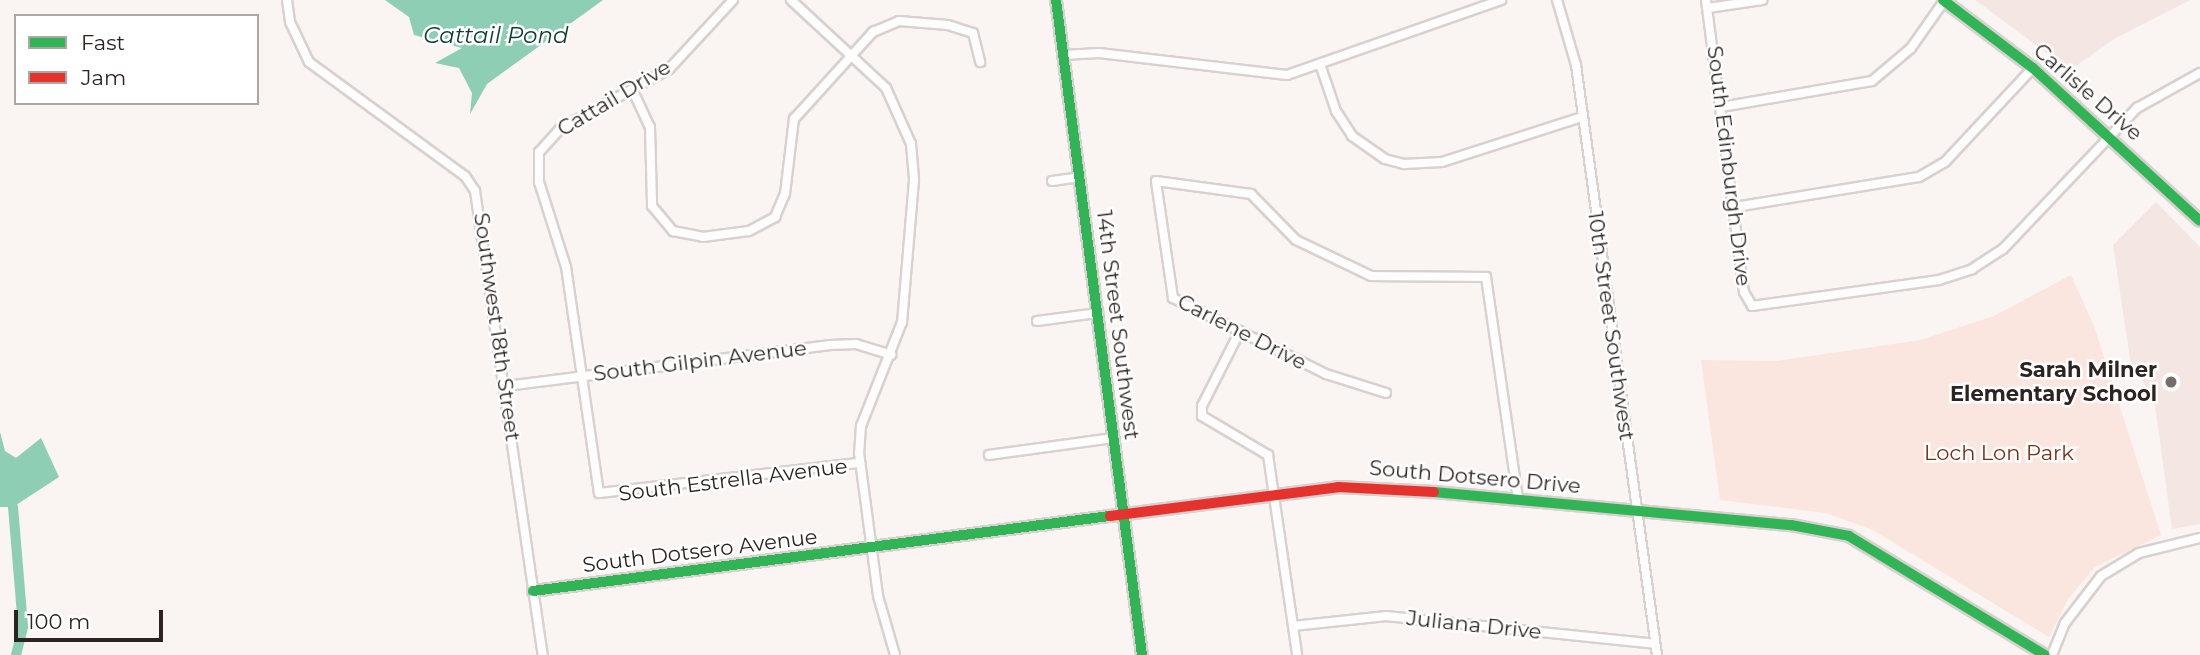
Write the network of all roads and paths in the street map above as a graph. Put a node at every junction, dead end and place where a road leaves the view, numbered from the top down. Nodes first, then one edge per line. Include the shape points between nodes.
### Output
1 (287, 0) edge
2 (733, 0) edge
3 (791, 0) edge
4 (1056, 0) edge
5 (1501, 0) edge
6 (1557, 0) edge
7 (1762, 0) edge
8 (1943, 1) edge
9 (1707, 4) edge
10 (849, 54) junction
11 (1063, 55) junction
12 (980, 62) dead end
13 (1321, 67) junction
14 (2033, 68) junction
15 (2200, 73) edge
16 (633, 91) junction
17 (1721, 107) junction
18 (1582, 117) junction
19 (2109, 135) junction
20 (1080, 177) junction
21 (1052, 181) dead end
22 (1735, 207) junction
23 (2198, 216) edge
24 (1098, 313) junction
25 (1037, 321) dead end
26 (1240, 331) junction
27 (891, 355) junction
28 (583, 376) junction
29 (506, 386) junction
30 (1386, 393) dead end
31 (1114, 438) junction
32 (989, 455) dead end
33 (860, 463) junction
34 (1277, 497) junction
35 (1518, 499) junction
36 (1637, 510) junction
37 (1124, 516) junction
38 (2200, 538) edge
39 (872, 549) junction
40 (533, 591) junction
41 (1293, 626) junction
42 (1655, 644) junction
43 (543, 655) edge
44 (895, 655) edge
45 (1142, 655) edge
46 (1297, 655) edge
47 (1657, 655) edge
48 (2045, 655) edge
49 (2052, 655) edge

1 - 29 street, Southwest 18th Street via 290,22 309,62 465,176 475,191
2 - 16 street, Cattail Drive via 674,64
3 - 10 street
4 - 11 street, 14th Street Southwest
5 - 13 street
6 - 18 street, 10th Street Southwest via 1571,34
7 - 9 street
8 - 14 street, Carlisle Drive
8 - 17 street via 1911,48 1872,81
9 - 17 street, South Edinburgh Drive
10 - 12 street via 884,26 915,20 973,33
10 - 16 street via 794,119 778,213 749,231 693,237 662,223 651,200 650,127
10 - 27 street via 892,97 913,155 904,304
11 - 13 street via 1099,53 1287,75
11 - 20 street, 14th Street Southwest
13 - 18 street via 1336,111 1352,136 1385,159 1404,164 1442,162
14 - 19 street, Carlisle Drive
14 - 22 street via 1945,162 1919,177
15 - 19 street, South Edinburgh Drive via 2137,108
16 - 28 street, Cattail Drive via 560,130 539,152 540,182 566,267
17 - 22 street, South Edinburgh Drive
18 - 36 street, 10th Street Southwest
19 - 22 street, South Edinburgh Drive via 2003,249 1972,269 1939,280 1749,305
19 - 23 street, Carlisle Drive
20 - 21 street
20 - 24 street, 14th Street Southwest
24 - 25 street
24 - 31 street, 14th Street Southwest
26 - 30 street, Carlene Drive via 1326,374
26 - 34 street via 1202,406 1202,416 1266,452
26 - 35 street, Carlene Drive via 1170,295 1155,187 1158,180 1251,194 1296,240 1371,276 1432,280 1483,275
27 - 28 street, South Gilpin Avenue via 848,343
27 - 33 street via 861,426
28 - 29 street, South Gilpin Avenue
28 - 33 street, South Estrella Avenue via 596,482 604,497
29 - 40 street, Southwest 18th Street
31 - 32 street
31 - 37 street, 14th Street Southwest
33 - 39 street
34 - 35 street, South Dotsero Drive via 1338,486
34 - 37 street, South Dotsero Drive
34 - 41 street
35 - 36 street, South Dotsero Drive
36 - 42 street, 10th Street Southwest
36 - 48 street, South Dotsero Drive via 1849,536
37 - 39 street, South Dotsero Drive
37 - 45 street, 14th Street Southwest
38 - 49 street via 2138,553 2101,576 2064,623
39 - 40 street, South Dotsero Avenue
39 - 44 street via 884,625
40 - 43 street, Southwest 18th Street
41 - 42 street, Juliana Drive via 1386,616
41 - 46 street
42 - 47 street, 10th Street Southwest

